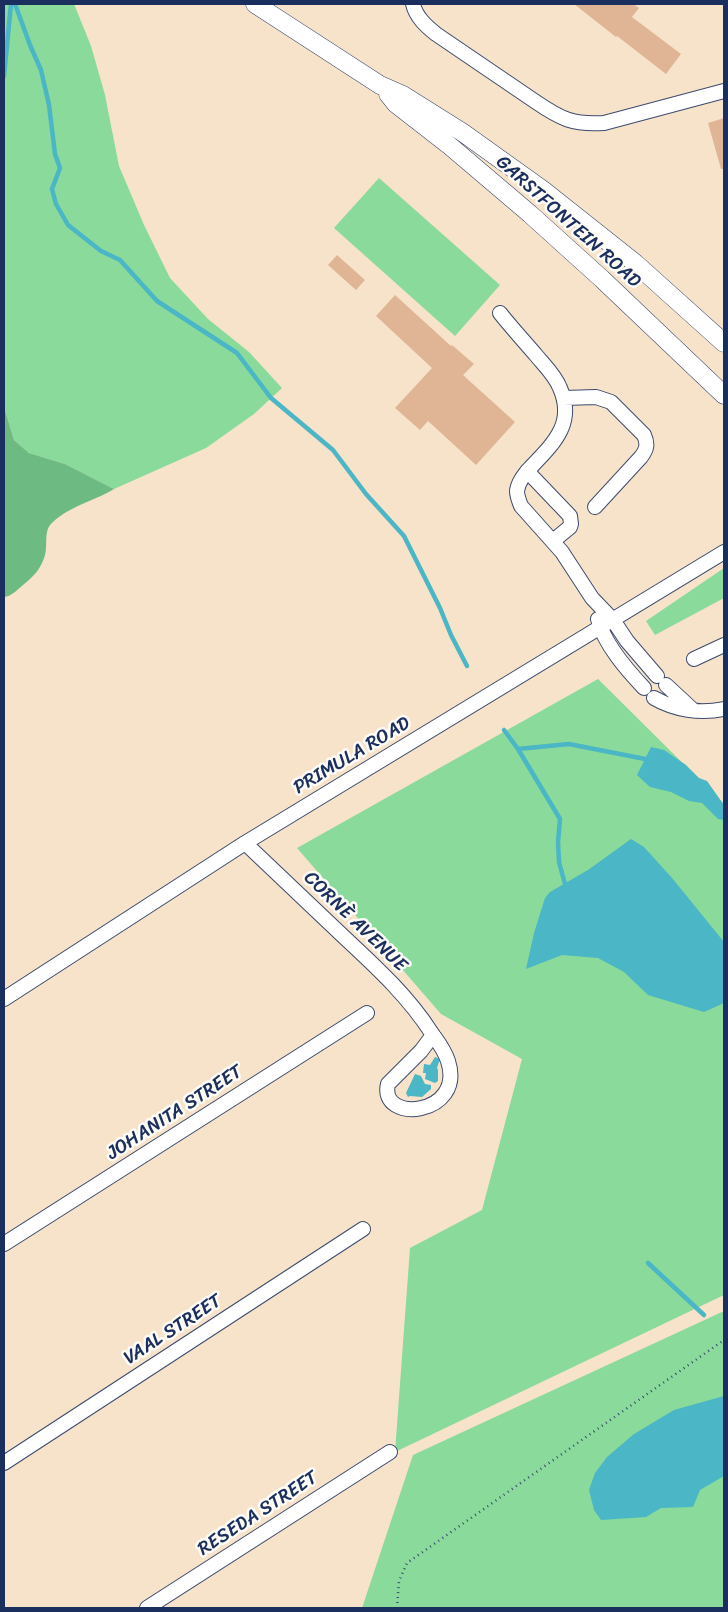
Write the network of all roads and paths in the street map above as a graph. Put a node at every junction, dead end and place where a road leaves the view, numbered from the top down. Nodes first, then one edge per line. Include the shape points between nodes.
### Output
1 (254, 4) edge
2 (413, 4) edge
3 (380, 85) junction
4 (724, 91) edge
5 (500, 313) dead end
6 (724, 343) edge
7 (724, 395) edge
8 (564, 398) junction
9 (527, 472) junction
10 (595, 507) dead end
11 (554, 541) junction
12 (724, 552) edge
13 (592, 598) junction
14 (613, 620) junction
15 (600, 628) junction
16 (724, 646) edge
17 (636, 652) junction
18 (694, 659) dead end
19 (621, 662) junction
20 (724, 709) edge
21 (693, 710) junction
22 (245, 843) junction
23 (6, 993) edge
24 (367, 1013) dead end
25 (433, 1035) junction
26 (363, 1229) dead end
27 (4, 1244) edge
28 (724, 1340) edge
29 (390, 1452) dead end
30 (4, 1463) edge
31 (147, 1608) edge
32 (396, 1608) edge

1 - 3 main road, GARSTFONTEIN ROAD
2 - 4 street via 424,24 436,34 567,120 585,124 604,123
3 - 6 main road, GARSTFONTEIN ROAD via 403,95 462,132 543,190 635,262
3 - 7 main road, GARSTFONTEIN ROAD via 396,104 537,220
5 - 8 street via 551,373
8 - 9 street via 565,422 560,433
8 - 10 street via 596,397 611,402 647,442 641,458
9 - 11 street via 517,490 521,506
9 - 11 street via 570,516 570,527
11 - 13 street
12 - 14 street, PRIMULA ROAD
13 - 14 street
13 - 15 street
14 - 15 street, PRIMULA ROAD
14 - 17 street
15 - 19 street
15 - 22 street, PRIMULA ROAD
16 - 18 street
17 - 19 street
17 - 21 street
19 - 21 street via 649,693 674,708
20 - 21 street
22 - 23 street, PRIMULA ROAD
22 - 25 street, CORNÈ AVENUE via 392,982
24 - 27 street, JOHANITA STREET
25 - 25 street, CORNÈ AVENUE via 388,1084 388,1098 392,1103 406,1108 425,1108 432,1106 445,1092 449,1083 449,1065 446,1053
26 - 30 street, VAAL STREET
28 - 32 path via 407,1563 399,1581
29 - 31 street, RESEDA STREET

